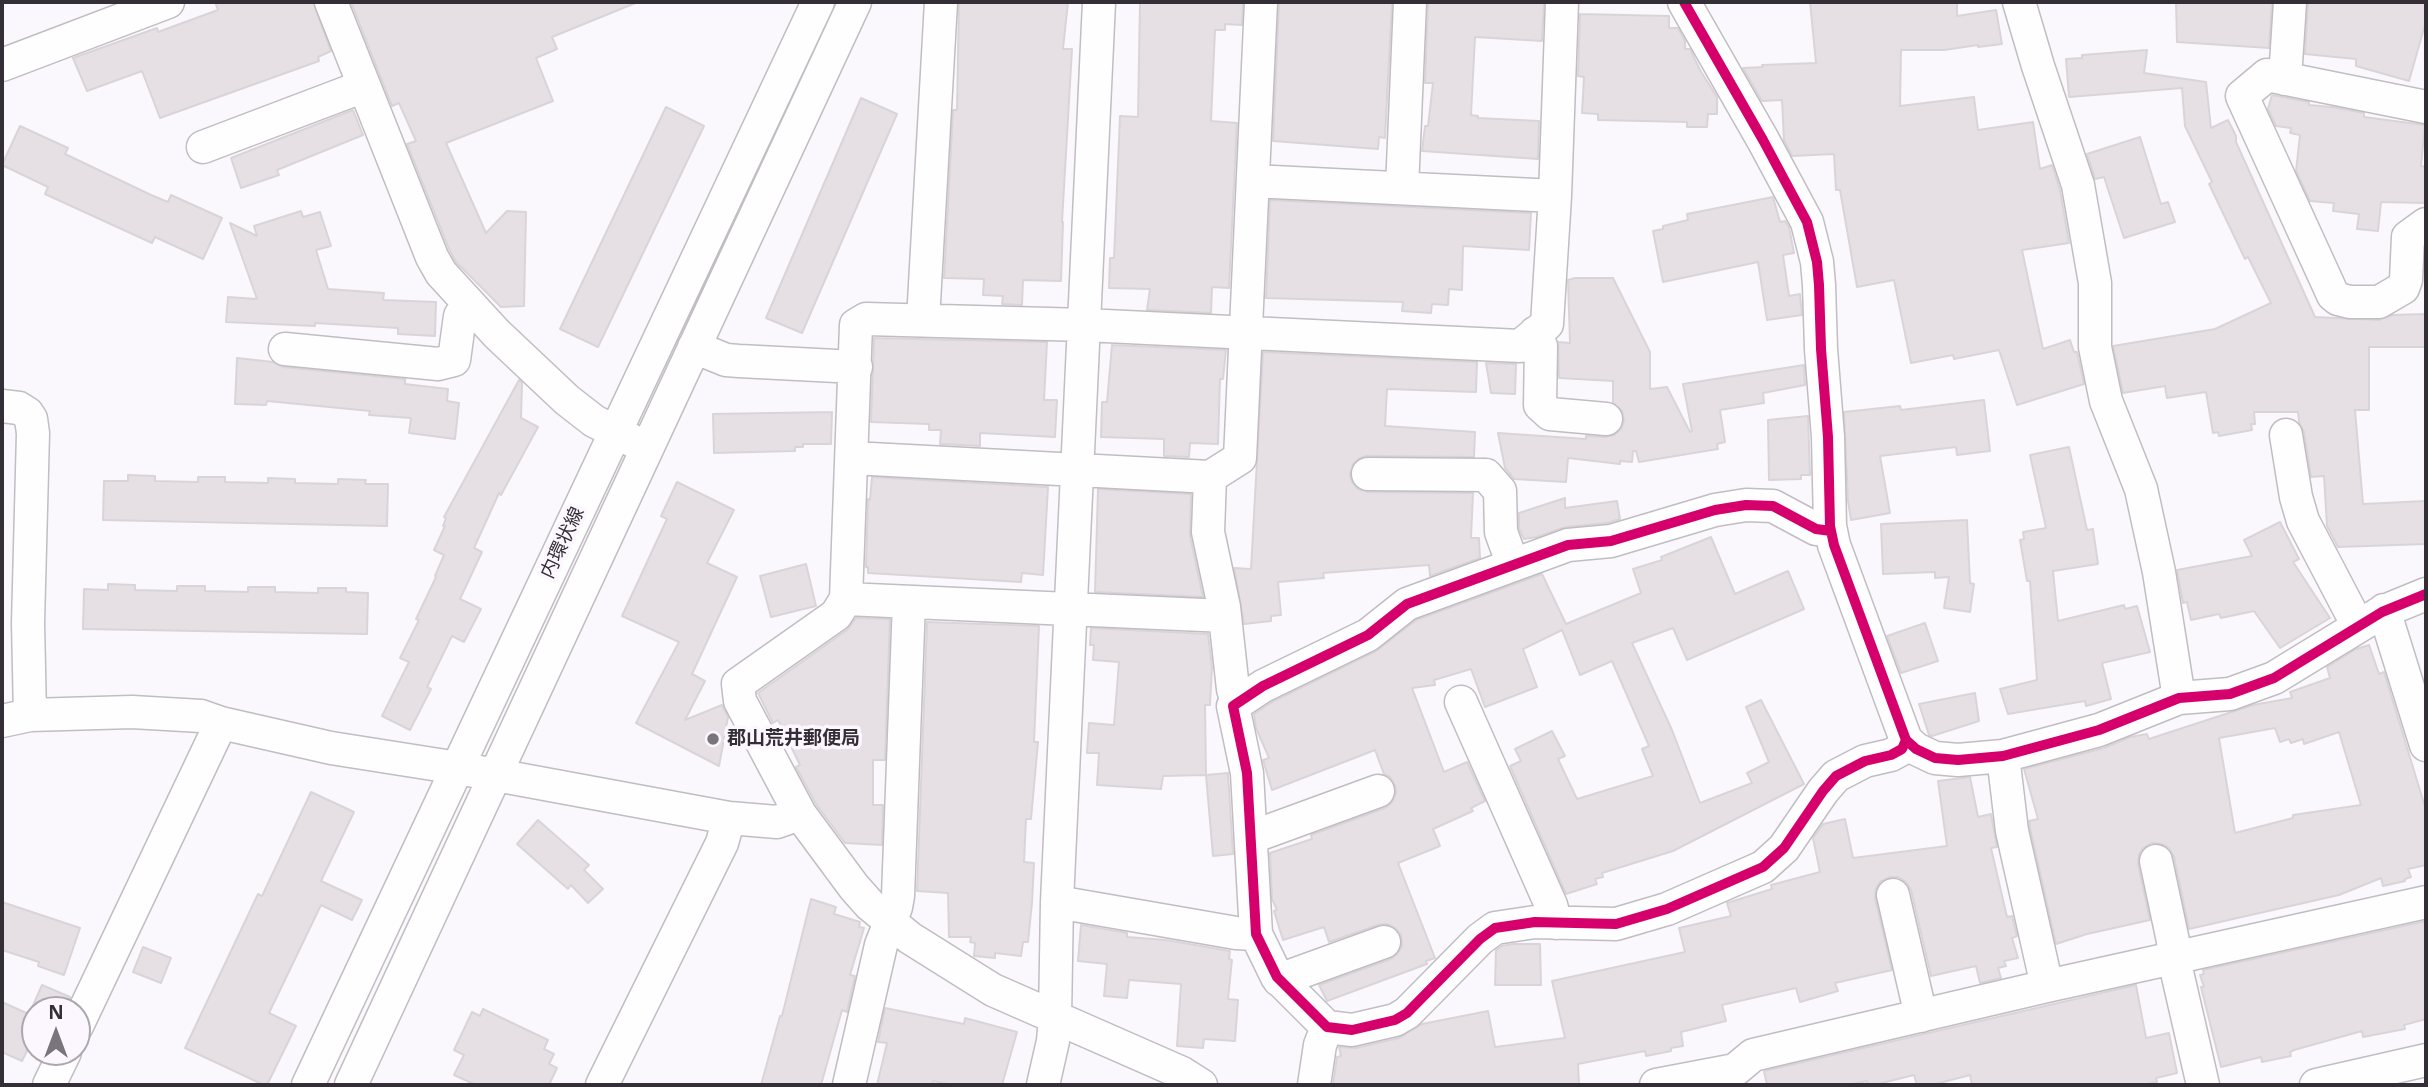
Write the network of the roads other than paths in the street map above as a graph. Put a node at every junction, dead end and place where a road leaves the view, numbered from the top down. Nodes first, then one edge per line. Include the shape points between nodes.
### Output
1 (168, 2) edge
2 (331, 2) edge
3 (818, 2) edge
4 (855, 2) edge
5 (941, 2) edge
6 (1099, 2) edge
7 (1261, 2) edge
8 (1410, 2) edge
9 (1562, 2) edge
10 (1684, 2) edge
11 (2019, 2) edge
12 (2290, 2) edge
13 (2, 65) edge
14 (2285, 79) junction
15 (364, 86) junction
16 (2426, 107) edge
17 (203, 147) dead end
18 (1253, 181) junction
19 (1402, 188) junction
20 (1555, 196) junction
21 (2426, 225) edge
22 (469, 305) junction
23 (923, 320) junction
24 (1085, 325) junction
25 (1535, 333) junction
26 (1245, 334) junction
27 (694, 346) junction
28 (285, 349) dead end
29 (856, 367) junction
30 (2, 407) edge
31 (1606, 419) dead end
32 (614, 432) junction
33 (2286, 435) dead end
34 (647, 448) junction
35 (852, 458) junction
36 (1077, 470) junction
37 (1368, 474) dead end
38 (1210, 477) junction
39 (1831, 531) junction
40 (1517, 563) junction
41 (2426, 594) edge
42 (846, 599) junction
43 (909, 602) junction
44 (1070, 608) junction
45 (1225, 616) junction
46 (2371, 618) junction
47 (2179, 698) junction
48 (1461, 702) dead end
49 (1237, 703) junction
50 (16, 718) edge
51 (221, 723) junction
52 (1906, 740) junction
53 (2426, 745) edge
54 (2003, 756) junction
55 (458, 768) junction
56 (495, 775) junction
57 (1378, 791) dead end
58 (800, 814) junction
59 (729, 818) junction
60 (1252, 837) junction
61 (2156, 861) dead end
62 (1893, 895) dead end
63 (1057, 902) junction
64 (2426, 902) edge
65 (890, 921) junction
66 (1556, 923) junction
67 (1256, 934) junction
68 (1384, 942) dead end
69 (2174, 959) junction
70 (1279, 980) junction
71 (2047, 986) junction
72 (91, 997) edge
73 (1921, 1016) junction
74 (1055, 1018) junction
75 (1327, 1027) junction
76 (2426, 1060) edge
77 (58, 1066) edge
78 (1737, 1077) edge
79 (49, 1085) edge
80 (308, 1085) edge
81 (351, 1085) edge
82 (602, 1085) edge
83 (849, 1085) edge
84 (1043, 1085) edge
85 (1201, 1085) edge
86 (1314, 1085) edge
87 (1656, 1085) edge
88 (2203, 1085) edge
89 (2316, 1085) edge

1 - 13 street
2 - 15 street
3 - 32 street, 内環状線
4 - 27 street, 内環状線
5 - 23 street
6 - 24 street
7 - 18 street
8 - 19 street
9 - 20 street
10 - 39 street via 1807,222 1819,285
11 - 47 street via 2078,185 2095,282 2095,348 2106,401 2141,489
12 - 14 street
14 - 16 street
14 - 21 street via 2267,75 2242,96 2243,101 2333,295 2350,302 2379,302 2403,288 2408,237
15 - 17 street
15 - 22 street via 432,257
18 - 19 street
18 - 26 street
19 - 20 street
20 - 25 street via 1547,324
22 - 28 street via 460,316 454,360 439,364
22 - 32 street via 567,400
23 - 24 street
23 - 29 street via 866,319 856,325
24 - 26 street
24 - 36 street
25 - 26 street via 1520,346
25 - 31 street via 1541,346 1541,405 1550,414
26 - 38 street via 1240,458
27 - 29 street via 739,362
27 - 34 street, 内環状線
29 - 35 street
30 - 50 street via 27,413 33,433 28,623
32 - 34 street
32 - 55 street, 内環状線
33 - 46 street via 2303,521
34 - 56 street, 内環状線
35 - 36 street
35 - 42 street
36 - 38 street
36 - 44 street
37 - 40 street via 1486,475 1500,491 1501,531
38 - 45 street via 1208,532
39 - 40 street via 1806,525 1773,506 1746,505 1611,541 1568,545
39 - 52 street
40 - 49 street via 1407,604 1368,635
41 - 46 street
42 - 43 street
42 - 58 street via 836,615 738,684 740,701
43 - 44 street
43 - 65 street via 898,897
44 - 45 street
44 - 63 street
45 - 49 street
46 - 47 street via 2274,678 2230,694
46 - 53 street
47 - 54 street via 2099,730
48 - 66 street
49 - 60 street via 1233,706 1247,773
50 - 51 street via 132,712 201,716
51 - 55 street via 331,748
51 - 72 street
52 - 54 street via 1935,758
52 - 66 street via 1902,749 1891,755 1864,761 1836,776 1784,848 1752,873 1616,925
54 - 71 street via 2012,831
55 - 56 street
55 - 80 street, 内環状線
56 - 59 street
56 - 81 street, 内環状線
57 - 60 street
58 - 59 street via 777,822
58 - 65 street via 854,887
59 - 82 street via 722,843
60 - 67 street
61 - 69 street
62 - 73 street
63 - 67 street
63 - 74 street
64 - 69 street
65 - 74 street via 993,990
65 - 83 street
66 - 75 street via 1520,923 1490,931 1395,1020 1352,1030
67 - 70 street
68 - 70 street
69 - 71 street
69 - 88 street
70 - 75 street
71 - 73 street
73 - 78 street via 1753,1055
74 - 84 street
74 - 85 street
75 - 86 street
76 - 89 street
77 - 79 street
78 - 87 street

